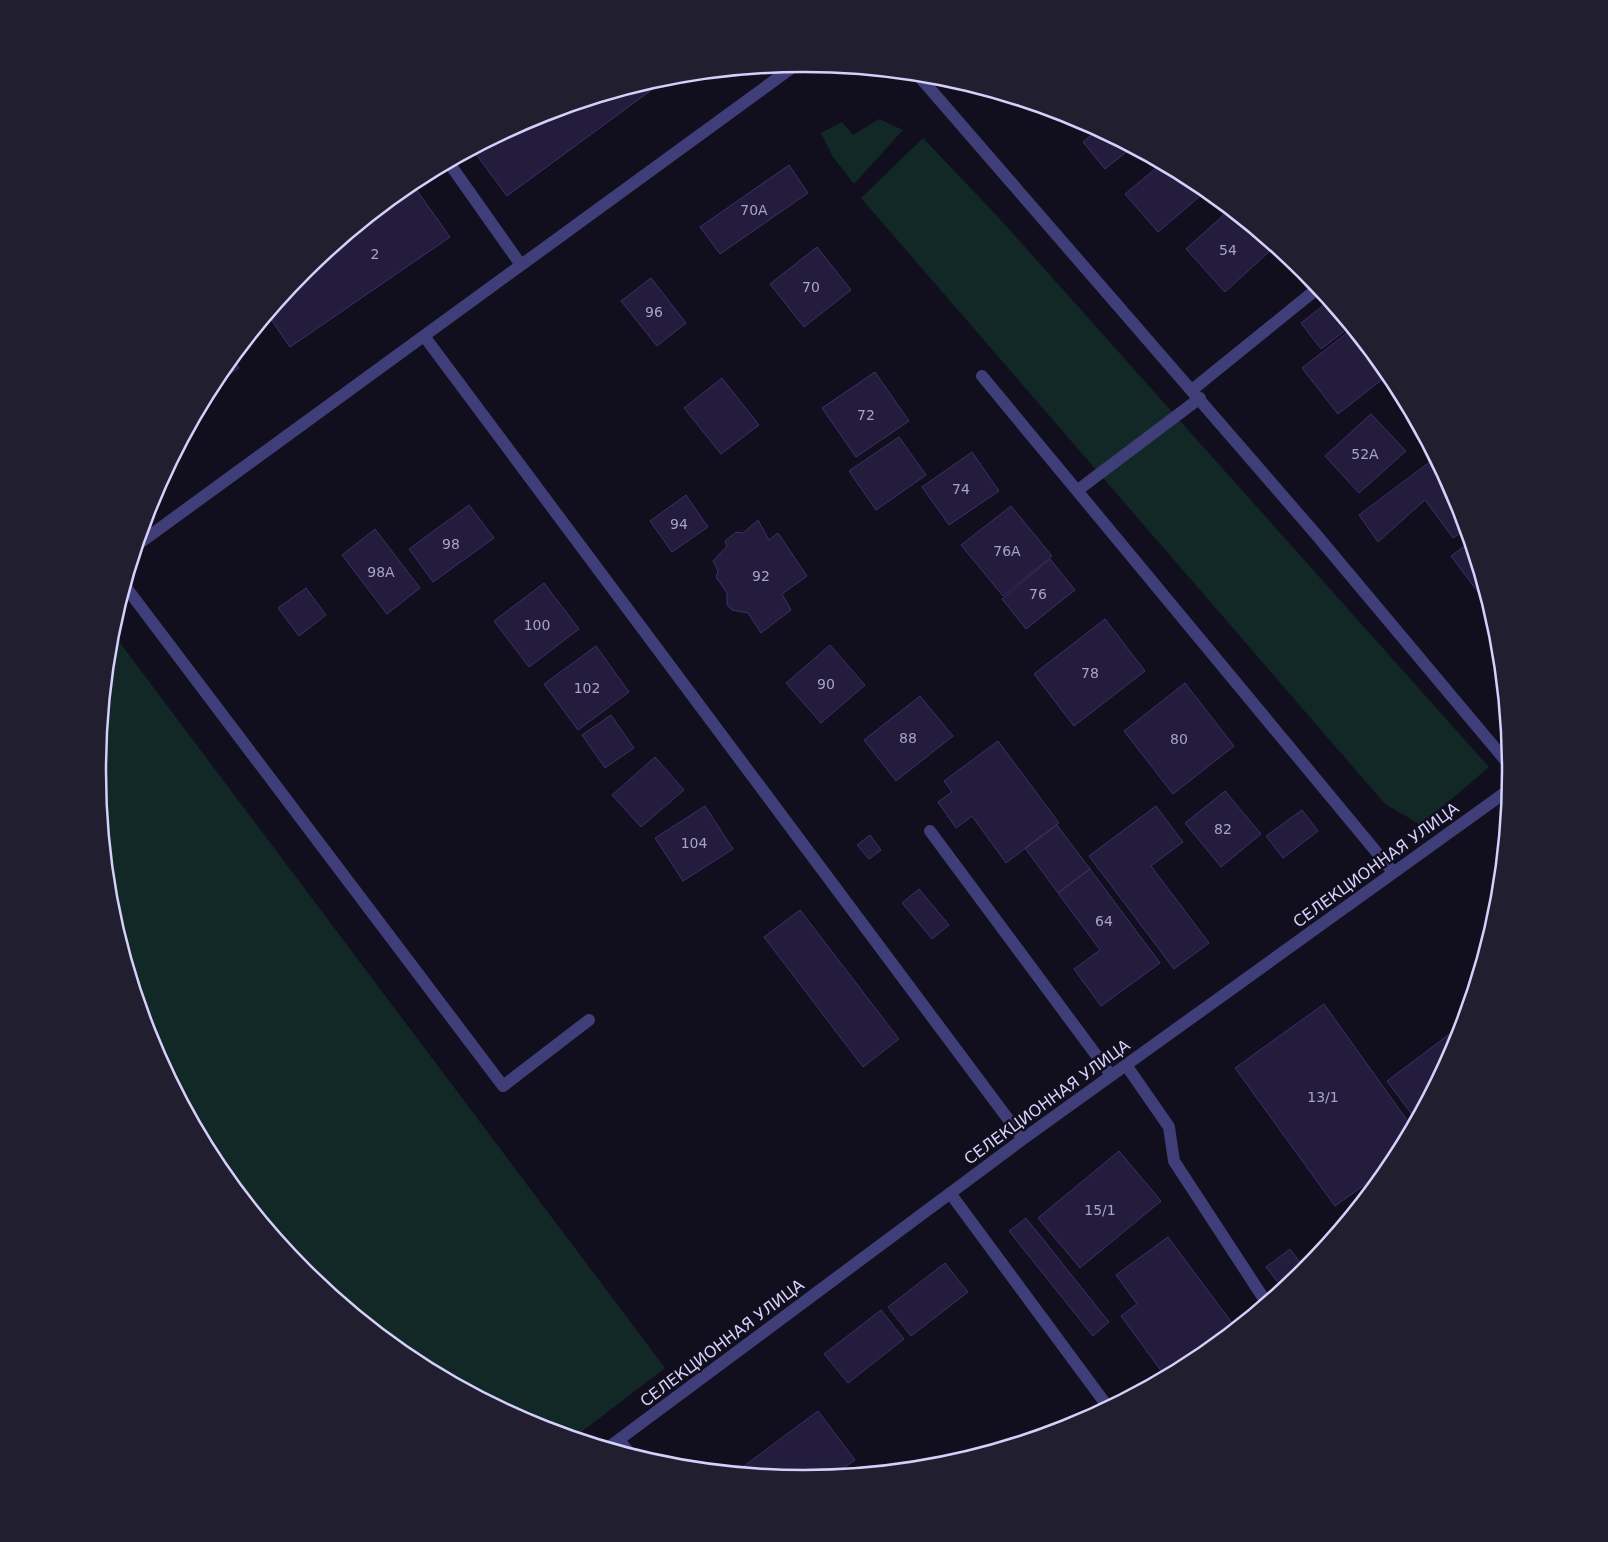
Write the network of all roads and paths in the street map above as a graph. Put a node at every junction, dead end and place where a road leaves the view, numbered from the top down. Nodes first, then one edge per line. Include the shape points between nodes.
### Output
1 (785, 73) edge
2 (925, 83) edge
3 (452, 168) edge
4 (521, 265) junction
5 (1313, 293) edge
6 (424, 336) junction
7 (982, 376) dead end
8 (1196, 394) junction
9 (1078, 490) junction
10 (146, 539) edge
11 (129, 592) edge
12 (1502, 756) edge
13 (1501, 794) edge
14 (930, 831) dead end
15 (1393, 872) junction
16 (589, 1020) dead end
17 (1126, 1065) junction
18 (1111, 1075) junction
19 (1023, 1139) junction
20 (950, 1193) junction
21 (1263, 1298) edge
22 (1104, 1401) edge
23 (615, 1443) edge

1 - 4 street
2 - 8 street
3 - 4 street
4 - 6 street
5 - 8 street
6 - 10 street
6 - 19 street
7 - 9 street
8 - 9 street
8 - 12 street
9 - 15 street
11 - 16 street via 503,1086
13 - 15 street, СЕЛЕКЦИОННАЯ УЛИЦА
14 - 18 street
15 - 17 street, СЕЛЕКЦИОННАЯ УЛИЦА
17 - 18 street, СЕЛЕКЦИОННАЯ УЛИЦА
17 - 21 street via 1169,1127 1174,1161
18 - 19 street, СЕЛЕКЦИОННАЯ УЛИЦА
19 - 20 street, СЕЛЕКЦИОННАЯ УЛИЦА
20 - 22 street
20 - 23 street, СЕЛЕКЦИОННАЯ УЛИЦА

